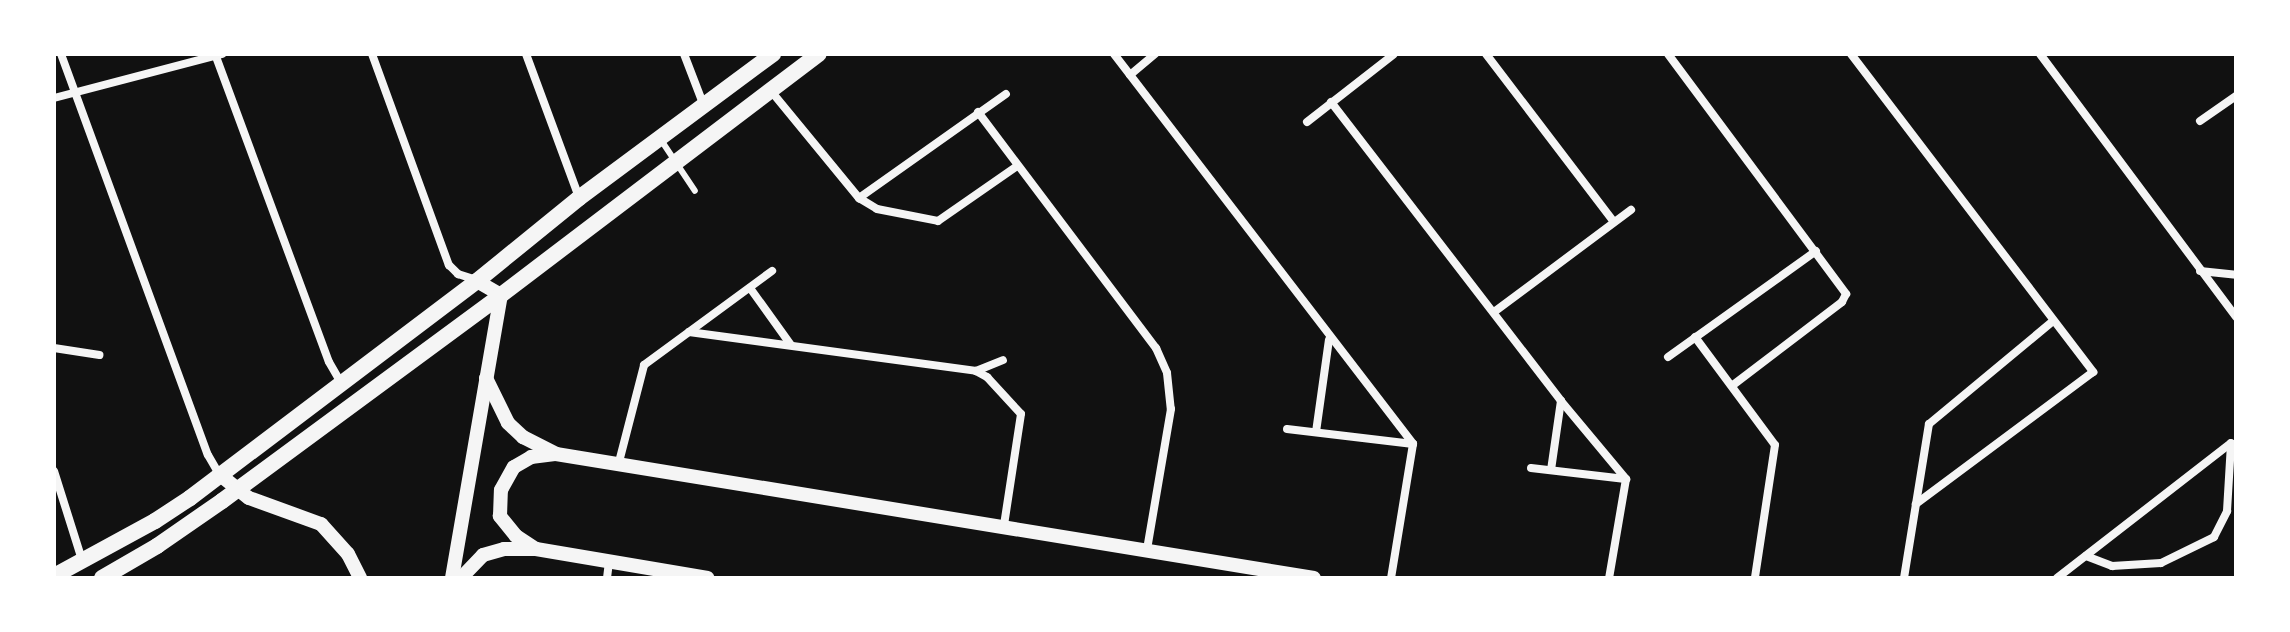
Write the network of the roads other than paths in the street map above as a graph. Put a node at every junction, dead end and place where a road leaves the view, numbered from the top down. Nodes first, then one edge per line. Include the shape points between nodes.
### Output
1 (61, 54) edge
2 (372, 54) edge
3 (526, 54) edge
4 (684, 54) edge
5 (773, 54) edge
6 (819, 54) edge
7 (1114, 54) edge
8 (1155, 54) edge
9 (1394, 54) edge
10 (1486, 54) edge
11 (1668, 54) edge
12 (1851, 54) edge
13 (217, 55) edge
14 (2043, 55) edge
15 (1130, 75) junction
16 (771, 91) junction
17 (75, 92) junction
18 (1006, 94) dead end
19 (2236, 96) edge
20 (54, 98) edge
21 (1331, 102) junction
22 (704, 106) junction
23 (978, 112) junction
24 (2200, 121) dead end
25 (1307, 122) dead end
26 (661, 140) junction
27 (676, 161) junction
28 (1017, 166) junction
29 (695, 191) dead end
30 (579, 198) junction
31 (859, 198) junction
32 (1631, 210) dead end
33 (1614, 222) junction
34 (1816, 251) junction
35 (772, 271) dead end
36 (2200, 271) junction
37 (2236, 275) edge
38 (477, 281) junction
39 (750, 288) junction
40 (501, 295) junction
41 (1494, 312) junction
42 (2236, 317) edge
43 (2053, 321) junction
44 (689, 332) junction
45 (1695, 337) junction
46 (1329, 340) junction
47 (791, 345) junction
48 (54, 348) edge
49 (99, 355) dead end
50 (1668, 357) dead end
51 (1003, 360) dead end
52 (976, 371) junction
53 (486, 378) junction
54 (341, 383) junction
55 (1733, 385) junction
56 (1561, 401) junction
57 (1287, 429) dead end
58 (1316, 432) junction
59 (1413, 444) junction
60 (556, 454) junction
61 (619, 462) junction
62 (1531, 468) dead end
63 (1551, 470) junction
64 (54, 471) edge
65 (219, 474) junction
66 (1626, 479) junction
67 (236, 490) junction
68 (1916, 504) junction
69 (1004, 525) junction
70 (536, 549) junction
71 (1147, 549) junction
72 (2086, 556) junction
73 (83, 560) junction
74 (609, 561) junction
75 (1279, 574) edge
76 (54, 576) edge
77 (102, 578) edge
78 (360, 578) edge
79 (452, 578) edge
80 (461, 578) edge
81 (607, 578) edge
82 (708, 578) edge
83 (1314, 578) edge
84 (1391, 578) edge
85 (1609, 578) edge
86 (1755, 578) edge
87 (1904, 578) edge
88 (2057, 578) edge

1 - 17 street
2 - 38 street via 449,265
3 - 30 street
4 - 22 street
5 - 22 main road
6 - 16 main road
7 - 15 street
8 - 15 street
9 - 21 street
10 - 33 street
11 - 34 street
12 - 43 street
13 - 17 street
13 - 54 street
14 - 36 street
15 - 46 street
16 - 27 main road
16 - 31 street
17 - 20 street
17 - 65 street
18 - 23 street
19 - 24 street
21 - 25 street
21 - 41 street
22 - 26 main road
23 - 28 street
23 - 31 street
26 - 27 lane
26 - 30 main road
27 - 29 lane
27 - 40 main road
28 - 31 street via 938,221 877,209
28 - 71 street via 1156,348 1167,373 1171,409
30 - 38 main road
32 - 33 street
33 - 41 street
34 - 45 street
34 - 55 street via 1845,292 1844,300
35 - 39 street
36 - 37 street
36 - 42 street
38 - 40 street
38 - 54 main road
39 - 44 street
39 - 47 street
40 - 53 street
40 - 67 main road
41 - 56 street
43 - 68 street via 1931,421
43 - 68 street via 2093,372
44 - 47 street
44 - 61 street via 644,365
45 - 50 street
45 - 55 street
46 - 58 street
46 - 59 street
47 - 52 street
48 - 49 street
51 - 52 street
52 - 69 street via 1021,414
53 - 60 street via 508,423
53 - 79 street
54 - 65 main road
55 - 86 street via 1776,449
56 - 63 street
56 - 66 street
57 - 58 street
58 - 59 street
59 - 84 street
60 - 61 street
60 - 70 street via 531,457 514,467 501,490 500,516
61 - 69 street
62 - 63 street
63 - 66 street
64 - 73 street
65 - 67 street
65 - 73 main road via 155,521
66 - 85 street
67 - 77 main road
67 - 78 street via 321,524 348,554
68 - 87 street
69 - 71 street
70 - 74 street
70 - 80 street via 483,555
71 - 75 street
72 - 72 street via 2171,490 2231,443 2227,511 2214,537 2161,563 2112,566
72 - 88 street
73 - 76 main road
74 - 81 street
74 - 82 street
75 - 83 street

